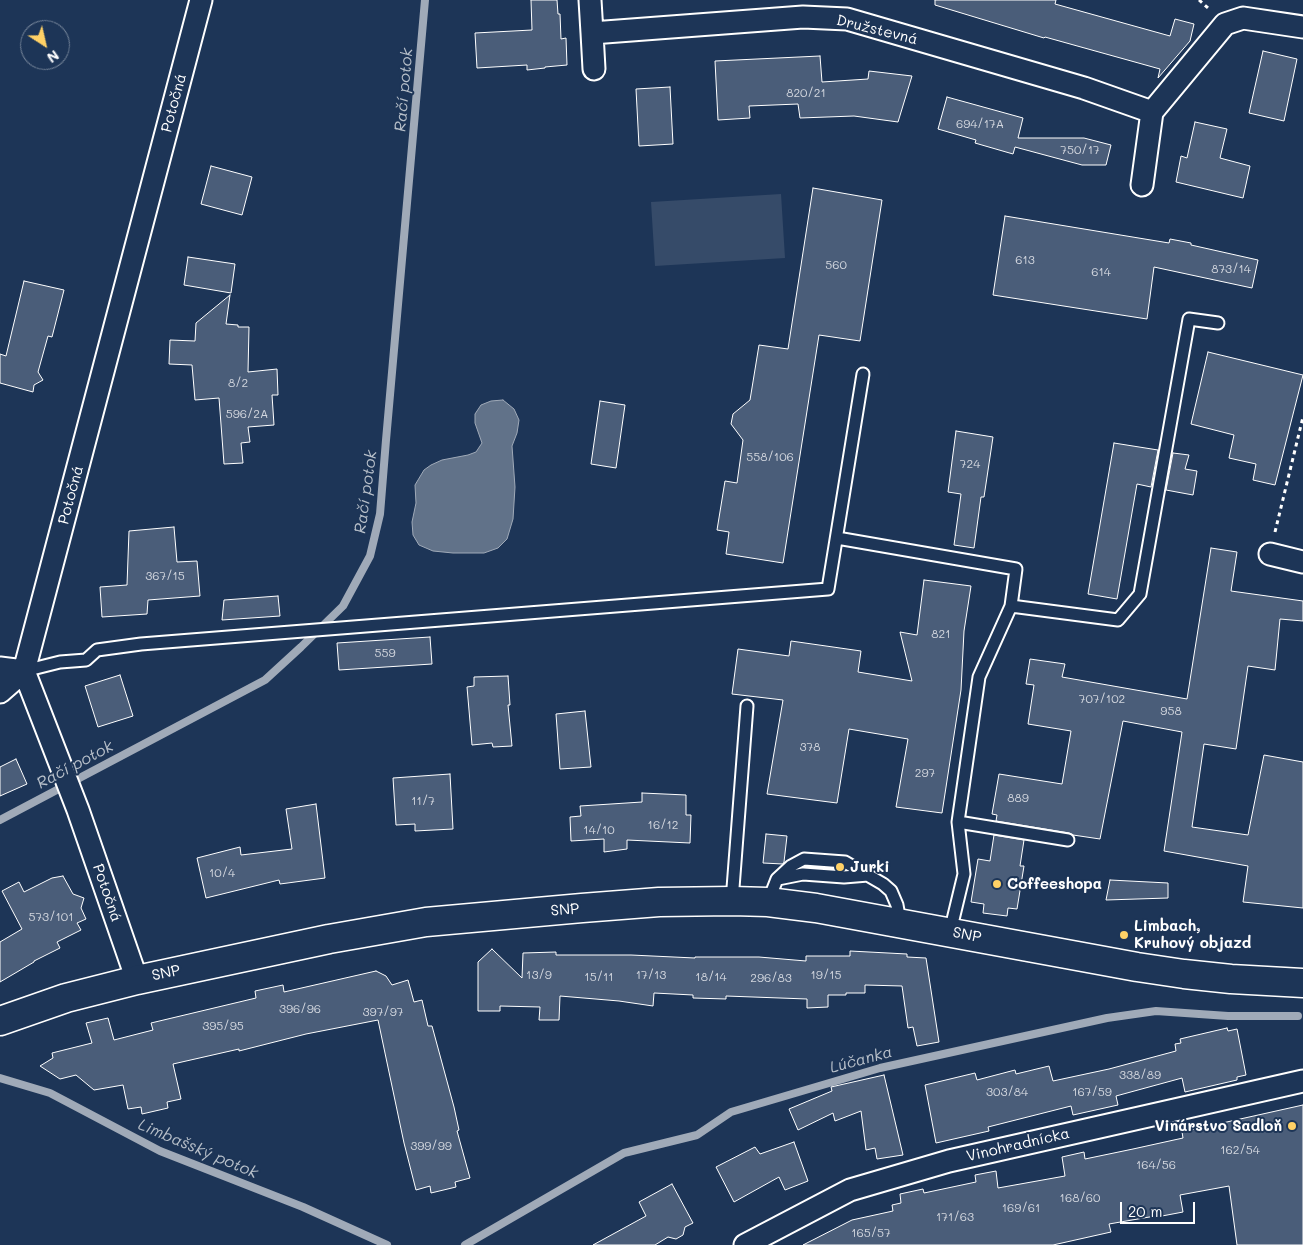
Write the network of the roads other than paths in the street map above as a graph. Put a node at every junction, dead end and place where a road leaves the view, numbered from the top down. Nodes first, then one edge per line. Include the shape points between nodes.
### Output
1 (200, 0) edge
2 (590, 0) edge
3 (1303, 26) edge
4 (592, 33) junction
5 (594, 69) dead end
6 (1152, 112) junction
7 (1142, 185) dead end
8 (1218, 323) dead end
9 (863, 374) dead end
10 (837, 538) junction
11 (1270, 554) road end
12 (1303, 562) edge
13 (1011, 606) junction
14 (0, 668) edge
15 (24, 671) junction
16 (0, 692) edge
17 (747, 706) dead end
18 (958, 822) junction
19 (1068, 840) dead end
20 (773, 891) junction
21 (732, 901) junction
22 (900, 922) junction
23 (950, 932) junction
24 (137, 980) junction
25 (1303, 983) edge
26 (0, 1021) edge
27 (1303, 1082) edge
28 (745, 1245) edge

1 - 15 street, Potočná
2 - 4 street
3 - 6 street via 1242,18 1225,24
4 - 5 street
4 - 6 street, Družstevná via 803,17 847,20 1084,88
6 - 7 street
8 - 13 lane via 1189,319 1140,594 1118,620
9 - 10 lane
10 - 13 lane via 1016,569
10 - 15 lane via 828,589 141,644 97,650 86,660 60,662
11 - 12 street
13 - 18 lane via 978,678
14 - 15 street
15 - 16 street
15 - 24 street, Potočná via 78,810
17 - 21 lane
18 - 19 lane
18 - 23 lane via 964,874
20 - 21 street, SNP
20 - 22 street, SNP via 816,908
20 - 22 lane via 791,866 804,859 845,862 891,891
21 - 24 street, SNP via 649,903 426,922 328,939
22 - 23 street, SNP
23 - 25 street, SNP via 1184,974
24 - 26 street, SNP via 66,998
27 - 28 street, Vinohradnícka via 948,1160 850,1190

